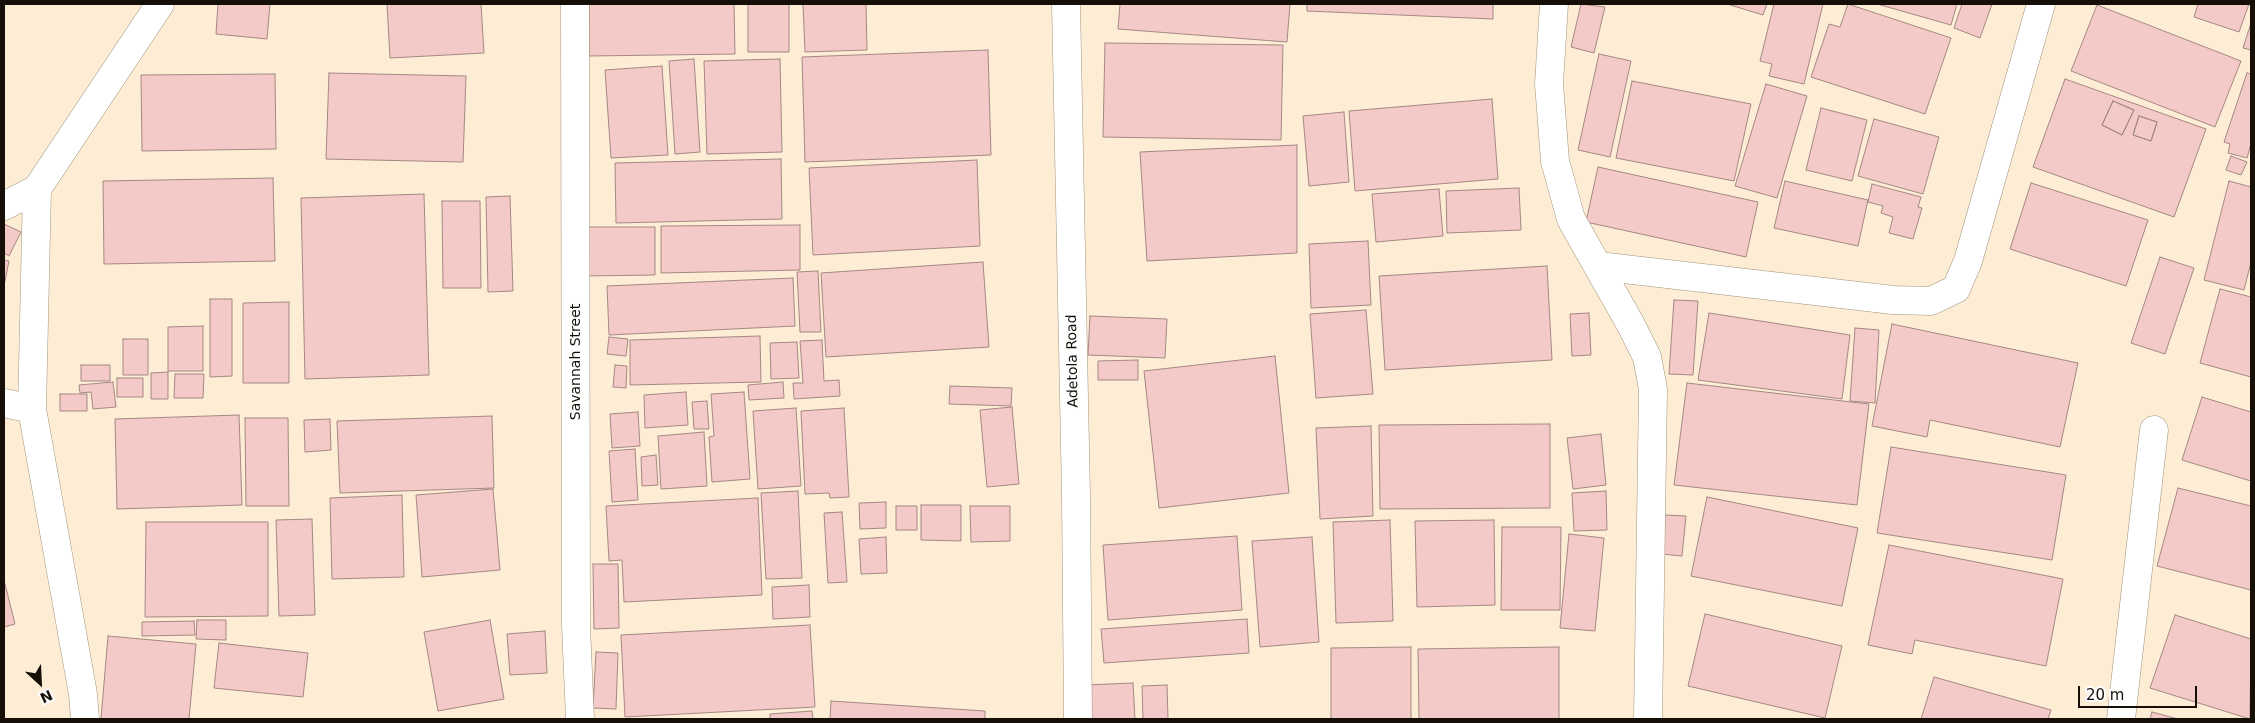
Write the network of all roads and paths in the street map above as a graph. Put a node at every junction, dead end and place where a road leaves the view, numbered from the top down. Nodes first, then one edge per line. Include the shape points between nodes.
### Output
1 (160, 4) edge
2 (575, 4) edge
3 (1066, 4) edge
4 (1554, 4) edge
5 (2041, 4) edge
6 (37, 190) junction
7 (4, 206) edge
8 (1598, 266) junction
9 (4, 403) edge
10 (32, 409) junction
11 (2154, 430) dead end
12 (86, 719) edge
13 (580, 719) edge
14 (1078, 719) edge
15 (1648, 719) edge
16 (2121, 719) edge

1 - 6 street
2 - 13 street, Savannah Street via 576,616
3 - 14 street, Adetola Road
4 - 8 street via 1549,84 1556,161 1571,219
5 - 8 street via 1968,261 1956,289 1931,301 1893,300
6 - 7 street
6 - 10 street
8 - 15 street via 1647,357 1654,388
9 - 10 street
10 - 12 street
11 - 16 street

